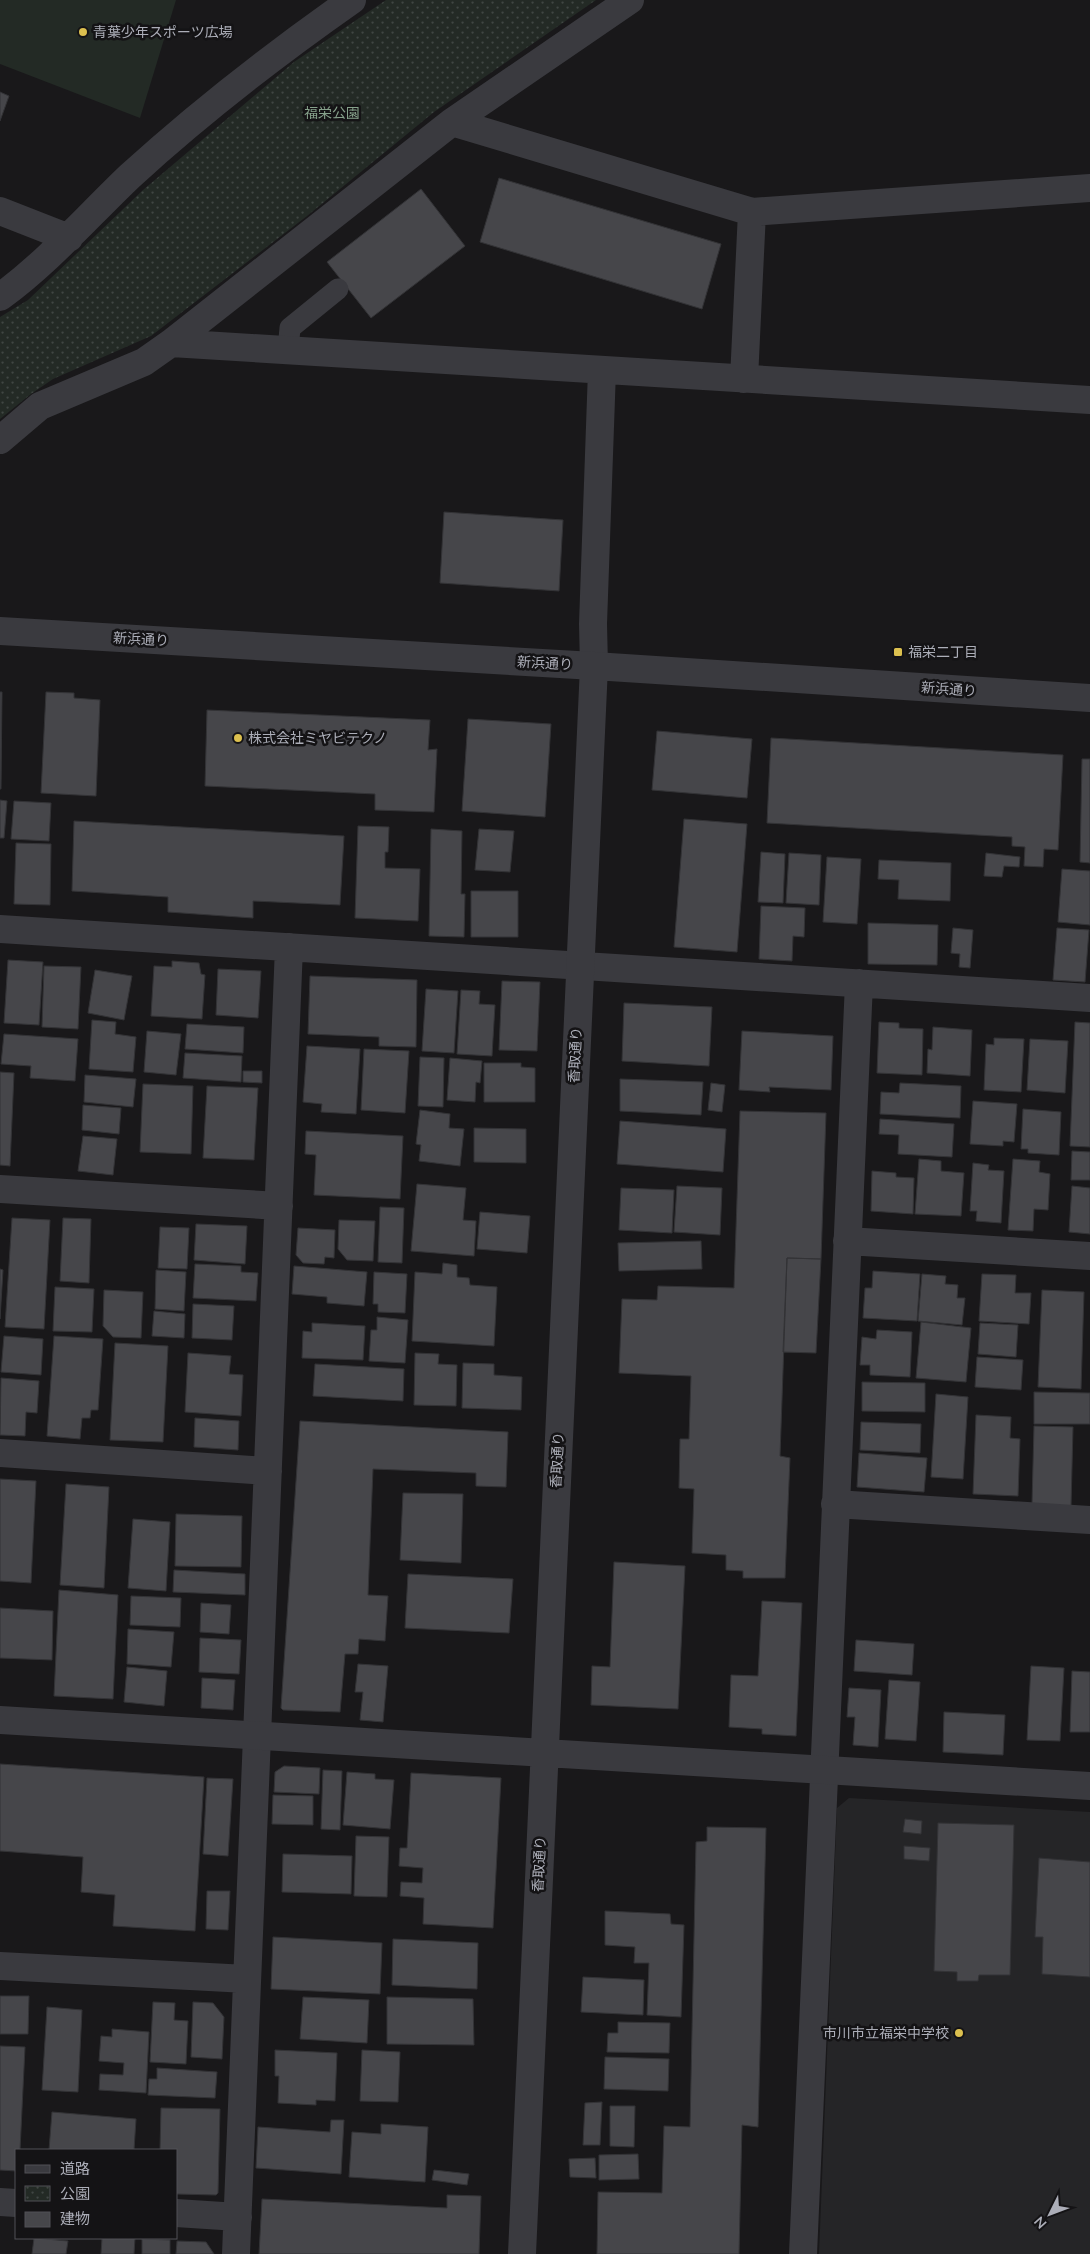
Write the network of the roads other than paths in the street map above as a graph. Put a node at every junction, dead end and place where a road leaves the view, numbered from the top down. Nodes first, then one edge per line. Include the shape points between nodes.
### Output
1 (352, 0) edge
2 (630, 0) edge
3 (452, 122) junction
4 (1090, 188) edge
5 (0, 211) edge
6 (752, 212) junction
7 (69, 238) junction
8 (338, 289) dead end
9 (0, 297) edge
10 (171, 343) junction
11 (288, 350) junction
12 (602, 370) junction
13 (744, 379) junction
14 (1090, 400) edge
15 (0, 440) edge
16 (0, 631) edge
17 (594, 666) junction
18 (1090, 698) edge
19 (0, 929) edge
20 (289, 947) junction
21 (580, 966) junction
22 (859, 983) junction
23 (1090, 998) edge
24 (0, 1189) edge
25 (279, 1206) junction
26 (847, 1241) junction
27 (1090, 1256) edge
28 (0, 1453) edge
29 (268, 1470) junction
30 (834, 1504) junction
31 (1090, 1520) edge
32 (0, 1720) edge
33 (257, 1736) junction
34 (544, 1751) junction
35 (823, 1770) junction
36 (1090, 1786) edge
37 (0, 1966) edge
38 (247, 1979) junction
39 (0, 2202) edge
40 (15, 2203) edge
41 (178, 2213) edge
42 (238, 2217) junction
43 (236, 2254) edge
44 (522, 2254) edge
45 (803, 2254) edge

1 - 7 street via 284,48 180,132
2 - 3 street
3 - 6 street
3 - 10 street
4 - 6 street
5 - 7 street
6 - 13 street
7 - 9 street
8 - 11 lane via 290,328
10 - 11 street
10 - 15 street via 144,362 40,406
11 - 12 street
12 - 13 street
12 - 17 street, 香取通り
13 - 14 street
16 - 17 street, 新浜通り
17 - 18 street, 新浜通り
17 - 21 street, 香取通り
19 - 20 street
20 - 21 street
20 - 25 street
21 - 22 street
21 - 34 street, 香取通り
22 - 23 street
22 - 26 street
24 - 25 street
25 - 29 street
26 - 27 street
26 - 30 street
28 - 29 street
29 - 33 street
30 - 31 street
30 - 35 street
32 - 33 street
33 - 34 street
33 - 38 street
34 - 35 street
34 - 44 street, 香取通り
35 - 36 street
35 - 45 street
37 - 38 street
38 - 42 street
39 - 40 street
41 - 42 street
42 - 43 street

